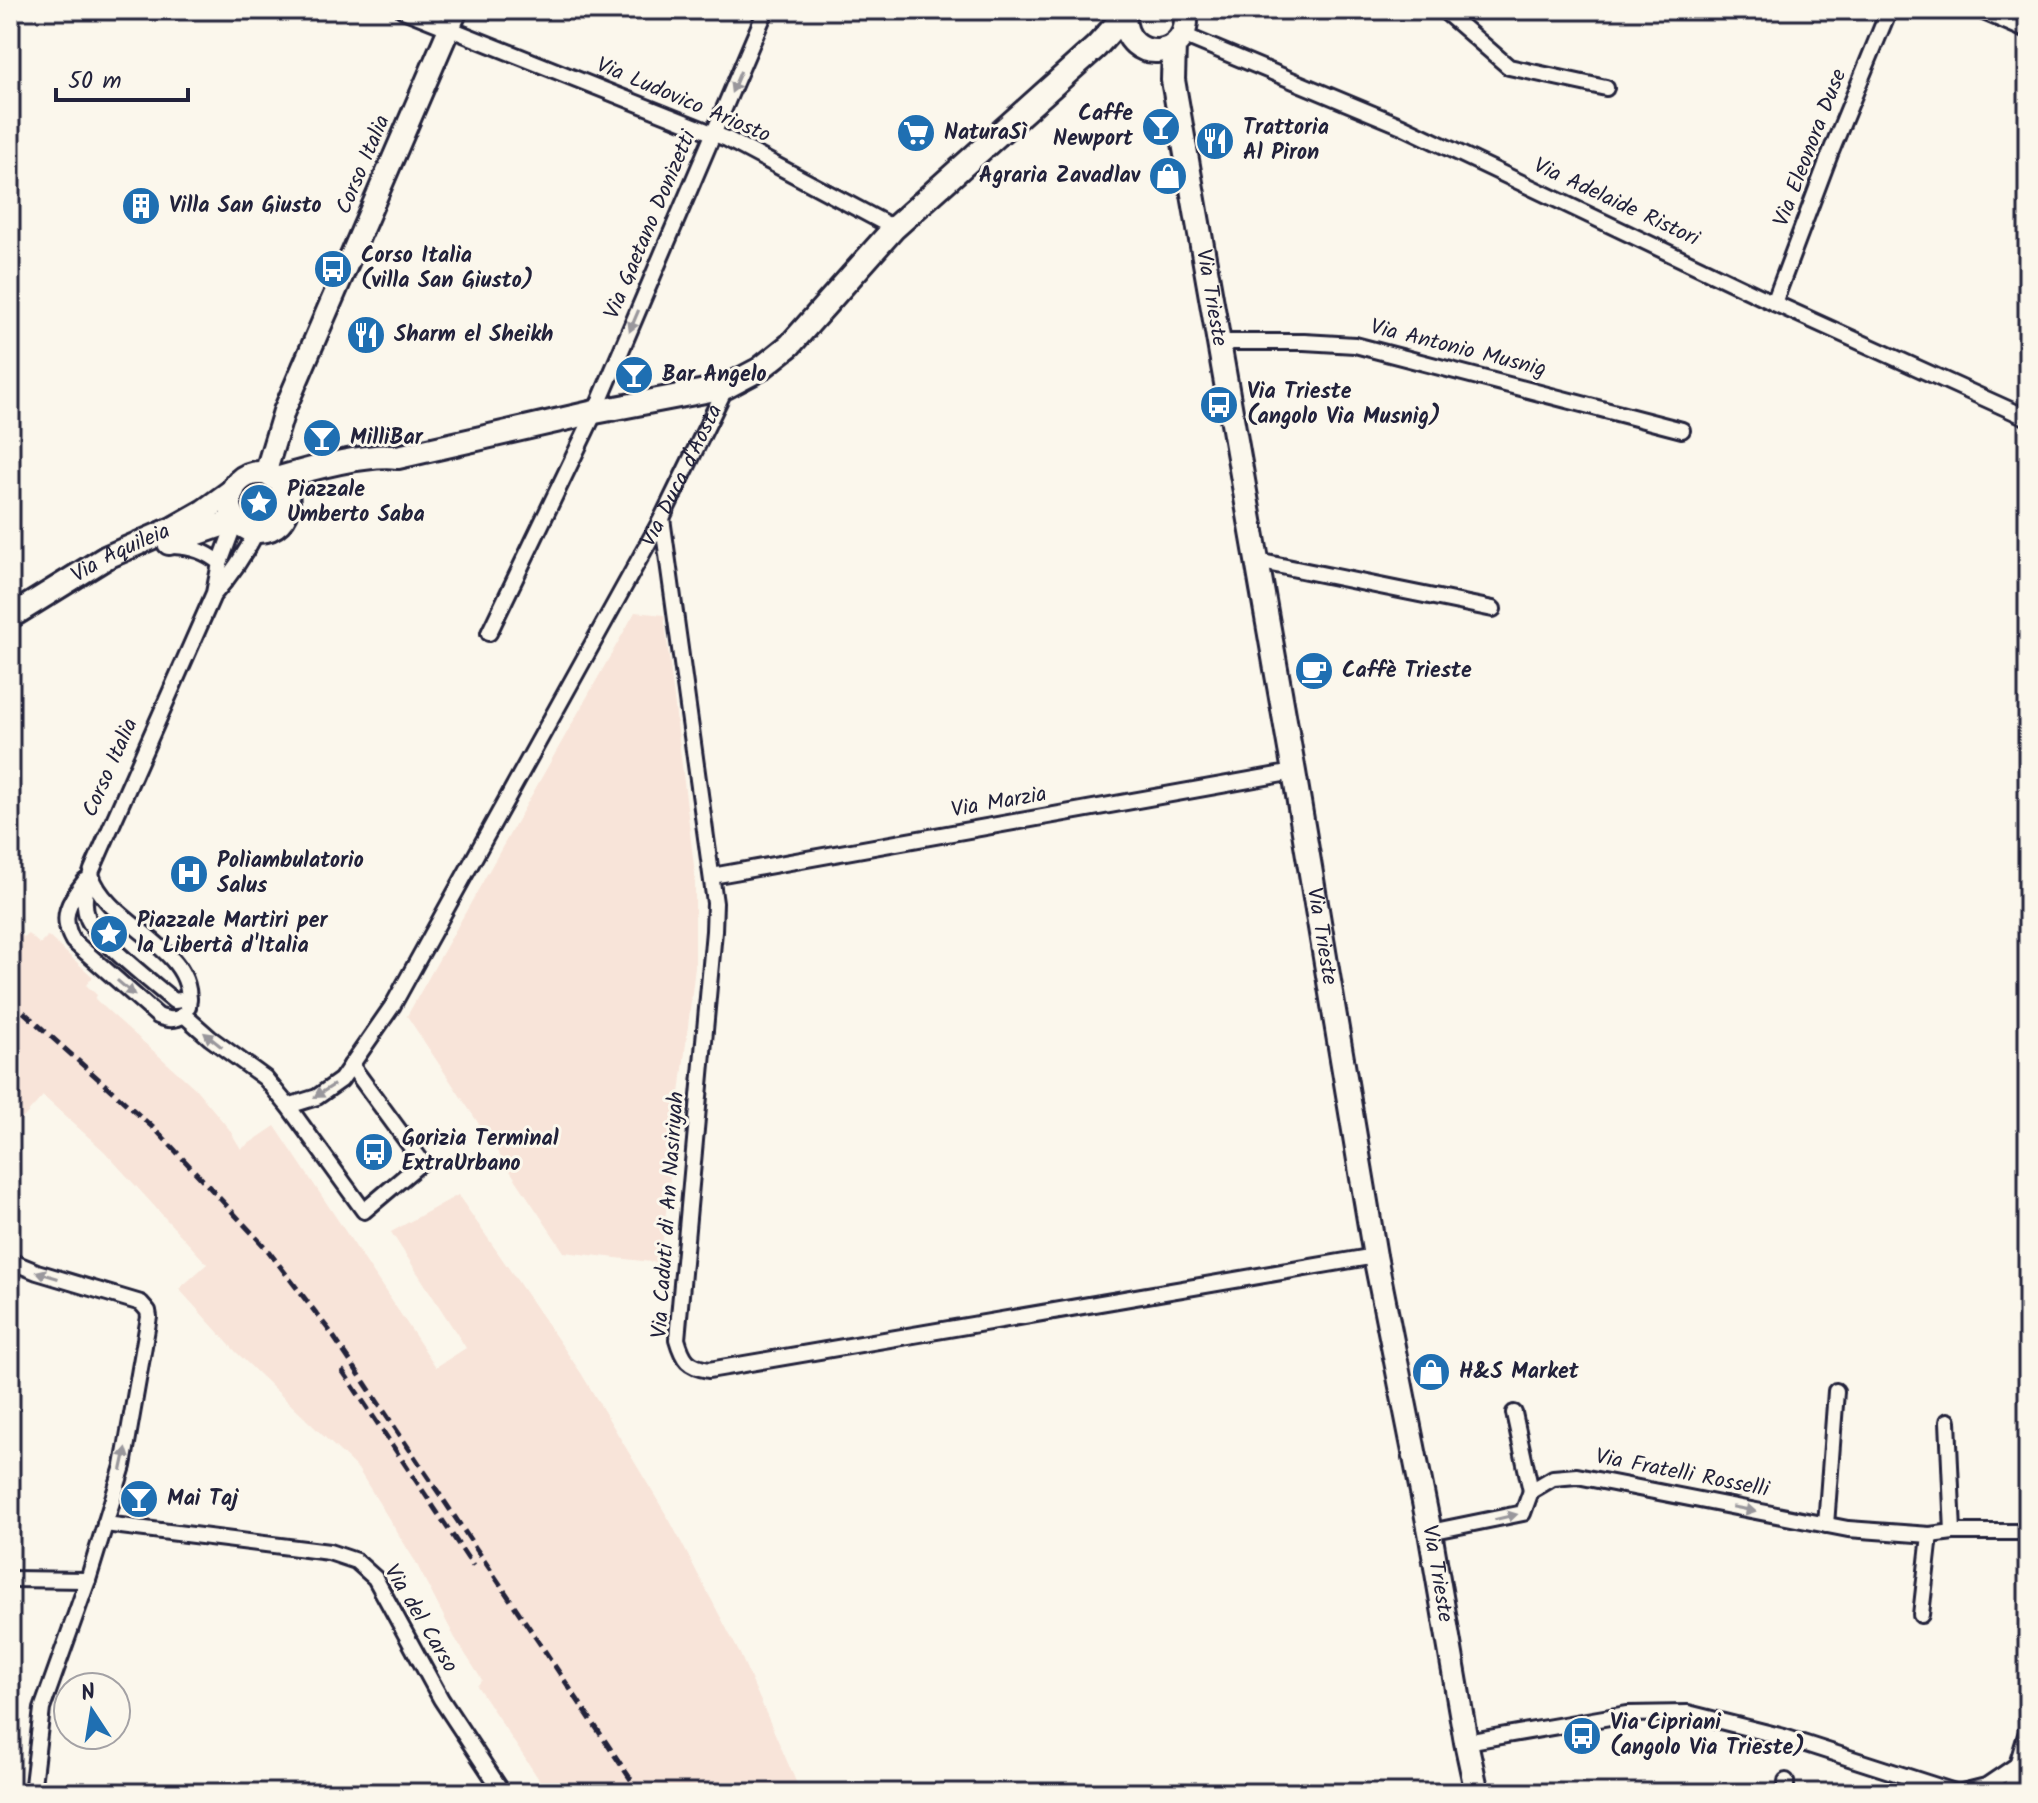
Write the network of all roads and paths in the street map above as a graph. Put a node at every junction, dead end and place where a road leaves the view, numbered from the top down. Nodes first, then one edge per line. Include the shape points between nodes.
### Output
1 (403, 10) edge
2 (766, 10) edge
3 (1185, 10) edge
4 (1443, 10) edge
5 (1889, 10) edge
6 (1979, 10) edge
7 (453, 19) edge
8 (1126, 21) edge
9 (2028, 31) edge
10 (1171, 44) junction
11 (1606, 88) dead end
12 (714, 134) junction
13 (894, 228) junction
14 (1774, 303) junction
15 (1219, 342) junction
16 (726, 387) junction
17 (595, 412) junction
18 (2028, 418) edge
19 (1682, 430) dead end
20 (276, 483) junction
21 (233, 490) junction
22 (662, 518) junction
23 (236, 520) junction
24 (257, 531) junction
25 (164, 545) junction
26 (1257, 561) junction
27 (220, 563) junction
28 (214, 593) junction
29 (1493, 609) dead end
30 (10, 617) edge
31 (10, 630) edge
32 (489, 633) dead end
33 (1294, 772) junction
34 (91, 874) junction
35 (712, 876) junction
36 (189, 999) junction
37 (184, 1015) junction
38 (351, 1065) junction
39 (288, 1106) junction
40 (1375, 1256) junction
41 (10, 1261) edge
42 (1836, 1391) dead end
43 (1514, 1413) dead end
44 (1948, 1421) dead end
45 (1531, 1491) junction
46 (105, 1524) junction
47 (1826, 1525) junction
48 (1430, 1532) junction
49 (1953, 1532) junction
50 (2028, 1532) edge
51 (1930, 1535) junction
52 (10, 1579) edge
53 (87, 1584) junction
54 (1921, 1615) dead end
55 (2028, 1728) edge
56 (1466, 1742) junction
57 (2017, 1765) junction
58 (32, 1793) edge
59 (503, 1793) edge
60 (1477, 1793) edge
61 (1958, 1793) edge
62 (2010, 1793) edge

1 - 7 street, Via Ludovico Ariosto
2 -> 12 street, Via Gaetano Donizetti
3 - 10 main road via 1187,24
4 - 11 street via 1509,67
5 - 14 street, Via Eleonora Duse
6 - 9 street
7 - 12 street, Via Ludovico Ariosto
7 - 20 main road, Corso Italia via 284,411
8 - 10 main road, Via Duca d'Aosta via 1135,44 1145,50
8 - 13 main road, Via Duca d'Aosta
10 - 14 street, Via Adelaide Ristori via 1402,126
10 - 15 main road, Via Trieste
12 - 13 street, Via Ludovico Ariosto
12 -> 17 street, Via Gaetano Donizetti
13 - 16 main road, Via Duca d'Aosta via 790,345
14 - 18 street, Via Adelaide Ristori
15 - 19 street, Via Antonio Musnig via 1355,345
15 - 26 main road, Via Trieste
16 - 17 main road
16 - 22 street, Via Duca d'Aosta
17 - 20 main road via 398,457 385,466 305,486
17 - 32 street, Via Gaetano Donizetti
20 - 21 main road via 254,474
20 - 24 main road via 287,510 270,529
21 - 23 main road
21 - 30 main road, Via Aquileia via 174,528 107,557
22 - 35 street, Via Caduti di An Nasiriyah
22 - 38 street, Via Duca d'Aosta via 393,1005
23 - 24 main road
23 - 25 main road
23 - 27 street, Corso Italia
24 - 28 street, Corso Italia
25 - 27 street via 190,547
25 - 31 main road, Via Aquileia via 75,588
26 - 29 street
26 - 33 main road, Via Trieste
27 - 28 street, Corso Italia
28 - 34 street, Corso Italia
33 - 35 street, Via Marzia
33 - 40 main road, Via Trieste
34 - 36 street via 107,900 178,964
34 - 36 street via 86,910 97,934 174,1001
34 -> 37 street via 68,908 67,931 73,941 158,1016 177,1020
35 - 40 street, Via Caduti di An Nasiriyah via 714,931 677,1339 688,1363 709,1370
36 - 37 street
39 -> 37 street via 265,1078
38 -> 39 street, Via Duca d'Aosta via 341,1080 317,1097
38 - 39 street via 422,1162 364,1211
40 - 48 main road, Via Trieste
46 -> 41 street via 123,1466 148,1311 141,1303
42 - 47 street
43 - 45 street
44 - 49 street
45 -> 47 street, Via Fratelli Rosselli via 1553,1478 1577,1476
48 -> 45 street, Via Fratelli Rosselli via 1523,1513
46 - 53 street
46 - 59 street, Via del Carso via 329,1552 356,1561 375,1578 441,1699
47 - 51 street, Via Fratelli Rosselli
48 - 56 main road, Via Trieste
49 - 50 street, Via Fratelli Rosselli
49 - 51 street, Via Fratelli Rosselli
51 - 54 street
52 - 53 street
53 - 58 street via 42,1709
55 - 57 street
56 - 60 main road, Via Trieste
56 - 61 street via 1627,1714 1688,1713 1784,1737
57 - 61 street via 1986,1786
57 - 62 street

